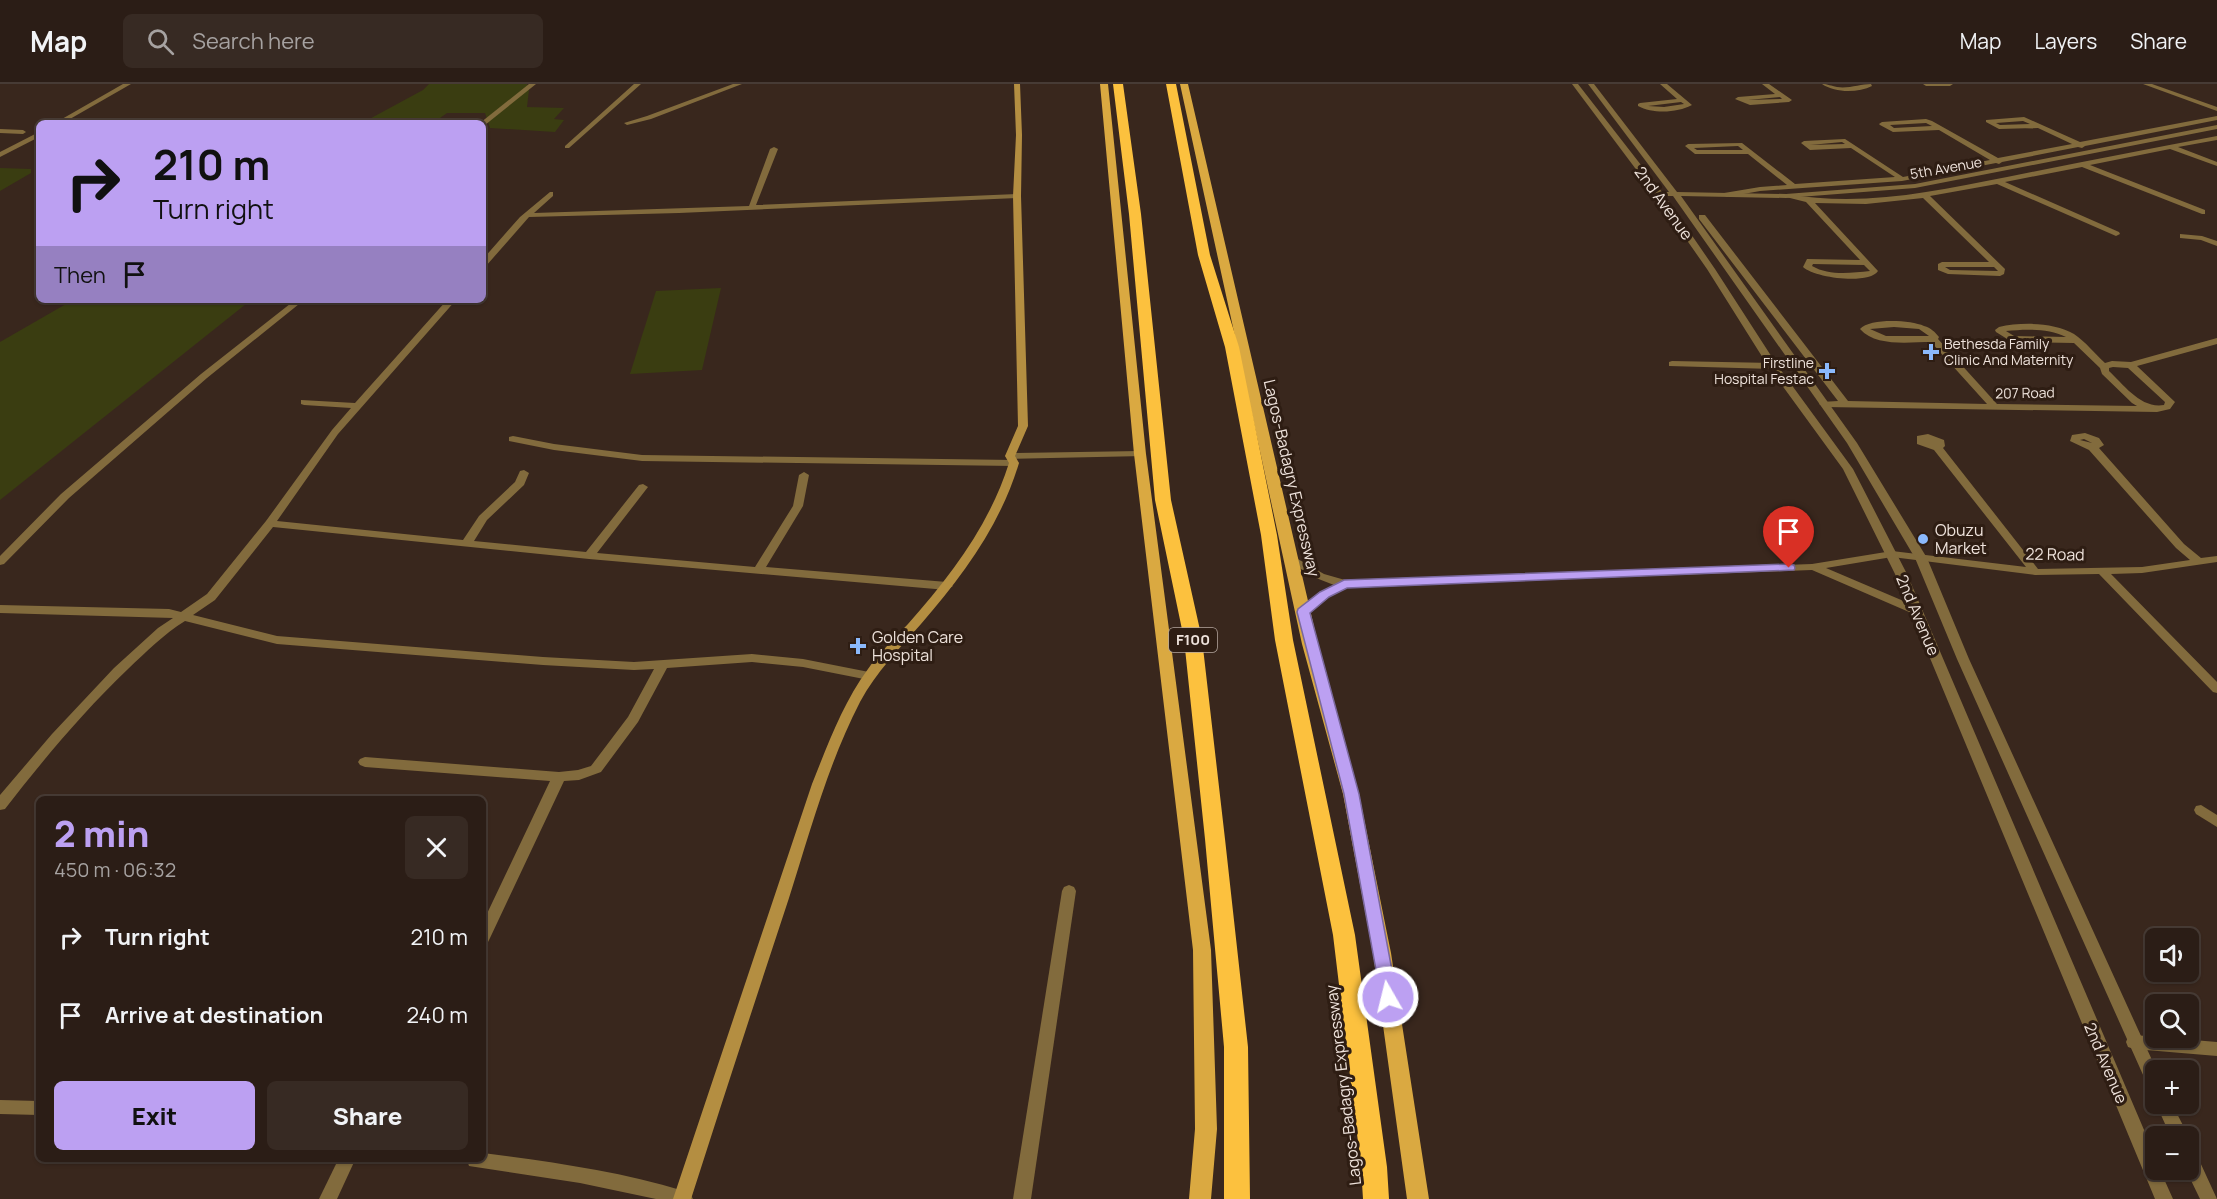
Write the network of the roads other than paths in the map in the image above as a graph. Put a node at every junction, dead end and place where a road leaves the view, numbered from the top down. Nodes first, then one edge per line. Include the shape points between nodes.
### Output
1 (128, 84) edge
2 (533, 84) edge
3 (638, 84) edge
4 (739, 84) edge
5 (1017, 84) edge
6 (1104, 84) edge
7 (1118, 84) edge
8 (1171, 84) edge
9 (1184, 84) edge
10 (1575, 84) edge
11 (1591, 84) edge
12 (1663, 84) edge
13 (1765, 84) edge
14 (1825, 84) edge
15 (1868, 84) edge
16 (1926, 84) edge
17 (1950, 84) edge
18 (2146, 84) edge
19 (1783, 95) junction
20 (1683, 100) junction
21 (2217, 109) edge
22 (2217, 118) edge
23 (63, 120) edge
24 (486, 122) edge
25 (627, 123) dead end
26 (2038, 126) junction
27 (2217, 127) edge
28 (1938, 128) junction
29 (0, 131) edge
30 (23, 132) dead end
31 (36, 136) edge
32 (2217, 138) edge
33 (1852, 146) junction
34 (2082, 146) junction
35 (2169, 146) junction
36 (567, 147) dead end
37 (774, 149) dead end
38 (1750, 152) junction
39 (0, 155) edge
40 (1999, 162) junction
41 (2217, 164) edge
42 (2083, 165) junction
43 (1902, 179) junction
44 (1997, 181) junction
45 (1794, 187) junction
46 (550, 194) dead end
47 (1659, 194) junction
48 (1675, 194) junction
49 (1727, 195) junction
50 (1017, 196) junction
51 (1786, 196) junction
52 (1925, 196) junction
53 (1810, 202) junction
54 (752, 207) junction
55 (2202, 212) dead end
56 (528, 215) junction
57 (1702, 217) dead end
58 (2116, 234) dead end
59 (2183, 236) dead end
60 (2217, 244) edge
61 (486, 261) edge
62 (1866, 263) junction
63 (1995, 265) junction
64 (296, 303) edge
65 (449, 303) edge
66 (1933, 339) junction
67 (2076, 340) junction
68 (2217, 341) edge
69 (1672, 364) dead end
70 (2131, 365) junction
71 (1773, 366) junction
72 (2104, 367) junction
73 (304, 402) dead end
74 (1824, 404) junction
75 (1846, 405) junction
76 (357, 406) junction
77 (1995, 407) junction
78 (2157, 409) junction
79 (513, 439) dead end
80 (1937, 447) dead end
81 (2093, 448) dead end
82 (1140, 454) junction
83 (1012, 460) junction
84 (524, 473) dead end
85 (804, 476) dead end
86 (644, 487) dead end
87 (270, 523) junction
88 (466, 544) junction
89 (1892, 554) junction
90 (589, 556) junction
91 (1921, 558) junction
92 (2217, 559) edge
93 (1292, 560) junction
94 (2198, 561) junction
95 (0, 562) edge
96 (1812, 567) junction
97 (2102, 570) junction
98 (758, 571) junction
99 (2035, 572) junction
100 (1344, 584) junction
101 (947, 586) junction
102 (0, 609) edge
103 (1916, 611) junction
104 (1303, 612) junction
105 (184, 617) junction
106 (663, 663) junction
107 (869, 675) junction
108 (2217, 689) edge
109 (365, 762) dead end
110 (559, 777) junction
111 (0, 805) edge
112 (2201, 810) dead end
113 (2217, 822) edge
114 (1069, 891) dead end
115 (486, 932) edge
116 (2134, 1042) junction
117 (2217, 1049) edge
118 (2145, 1064) edge
119 (0, 1107) edge
120 (36, 1108) edge
121 (486, 1161) edge
122 (345, 1162) edge
123 (2199, 1178) edge
124 (328, 1199) edge
125 (683, 1199) edge
126 (1022, 1199) edge
127 (1200, 1199) edge
128 (1237, 1199) edge
129 (1376, 1199) edge
130 (1418, 1199) edge
131 (2164, 1199) edge
132 (2209, 1199) edge

1 - 23 street
2 - 24 street
3 - 36 street
4 - 25 street
5 - 50 main road
6 - 82 main road
7 - 128 highway, F100 via 1163,500 1193,639 1215,839 1236,1047
8 - 129 highway, Lagos-Badagry Expressway via 1204,255 1236,371 1269,535 1284,640 1344,935
9 - 93 main road, Lagos-Badagry Expressway
10 - 47 street, 2nd Avenue
11 - 48 street, 2nd Avenue
12 - 20 street
13 - 19 street
14 - 15 street via 1835,89
16 - 17 street
18 - 21 street
19 - 19 street via 1743,97 1738,99 1750,103 1789,100
20 - 20 street via 1647,102 1640,105 1689,105
22 - 34 street
26 - 26 street via 2024,118 1988,121 1999,127
26 - 34 street
27 - 51 street, 5th Avenue via 1915,186
28 - 28 street via 1922,120 1882,124 1893,130
28 - 40 street
29 - 30 street
31 - 39 street
32 - 35 street
33 - 33 street via 1843,140 1804,143 1810,148
33 - 43 street
34 - 40 street
35 - 41 street
35 - 42 street
37 - 54 street
38 - 38 street via 1695,152 1688,146 1732,142
38 - 45 street
40 - 43 street
42 - 44 street
42 - 55 street
43 - 45 street
44 - 52 street
44 - 58 street
45 - 49 street
46 - 56 street
47 - 48 street, 5th Avenue
47 - 71 street, 2nd Avenue
48 - 49 street, 5th Avenue
48 - 74 street, 2nd Avenue
49 - 51 street, 5th Avenue
50 - 54 street
50 - 83 main road via 1023,426
51 - 53 street
52 - 53 street
52 - 63 street
53 - 62 street
54 - 56 street
56 - 61 street
57 - 75 street
59 - 60 street
62 - 62 street via 1810,261 1807,267 1830,275 1872,274 1874,271
63 - 63 street via 1942,264 1941,268 1948,272 2000,274 2001,269
64 - 95 street via 204,376 74,489
65 - 76 street
66 - 66 street via 1931,332 1923,328 1889,325 1864,329 1884,338
66 - 77 street
67 - 67 street via 2058,328 1999,330 2012,339
67 - 72 street
68 - 70 street
69 - 71 street
70 - 72 street
70 - 78 street via 2170,402
71 - 89 street, 2nd Avenue via 1848,469
72 - 78 street via 2135,401
73 - 76 street
74 - 75 street, 207 Road
74 - 91 street, 2nd Avenue
75 - 77 street, 207 Road
76 - 87 street
77 - 78 street, 207 Road
79 - 83 street via 642,458
80 - 99 street
81 - 94 street
82 - 83 street
82 - 127 main road via 1202,950 1206,1129
83 - 101 main road via 1006,492 990,524
84 - 88 street via 519,483 483,518
85 - 98 street via 798,506
86 - 90 street
87 - 88 street
87 - 105 street via 211,597
88 - 90 street
89 - 91 street, 22 Road
89 - 96 street, 22 Road
89 - 103 street, 2nd Avenue
90 - 98 street
91 - 99 street, 22 Road
91 - 116 street, 2nd Avenue
92 - 94 street, 22 Road
93 - 100 street
93 - 104 main road, Lagos-Badagry Expressway
94 - 97 street, 22 Road via 2142,570
96 - 100 street, 22 Road
96 - 103 street
97 - 99 street, 22 Road
97 - 108 street
98 - 101 street
100 - 104 street
101 - 107 main road
102 - 105 street via 157,612
103 - 131 street, 2nd Avenue
104 - 130 main road, Lagos-Badagry Expressway via 1352,794 1382,953
105 - 106 street via 288,641 590,664
105 - 111 street via 164,629 86,704
106 - 107 street via 752,658
106 - 110 street via 633,719 596,769
107 - 125 main road via 842,725 819,784
109 - 110 street
110 - 115 street
112 - 113 street
114 - 126 street
116 - 117 street
116 - 118 street, 2nd Avenue
119 - 120 street
121 - 125 street via 570,1172
122 - 124 street
123 - 132 street

